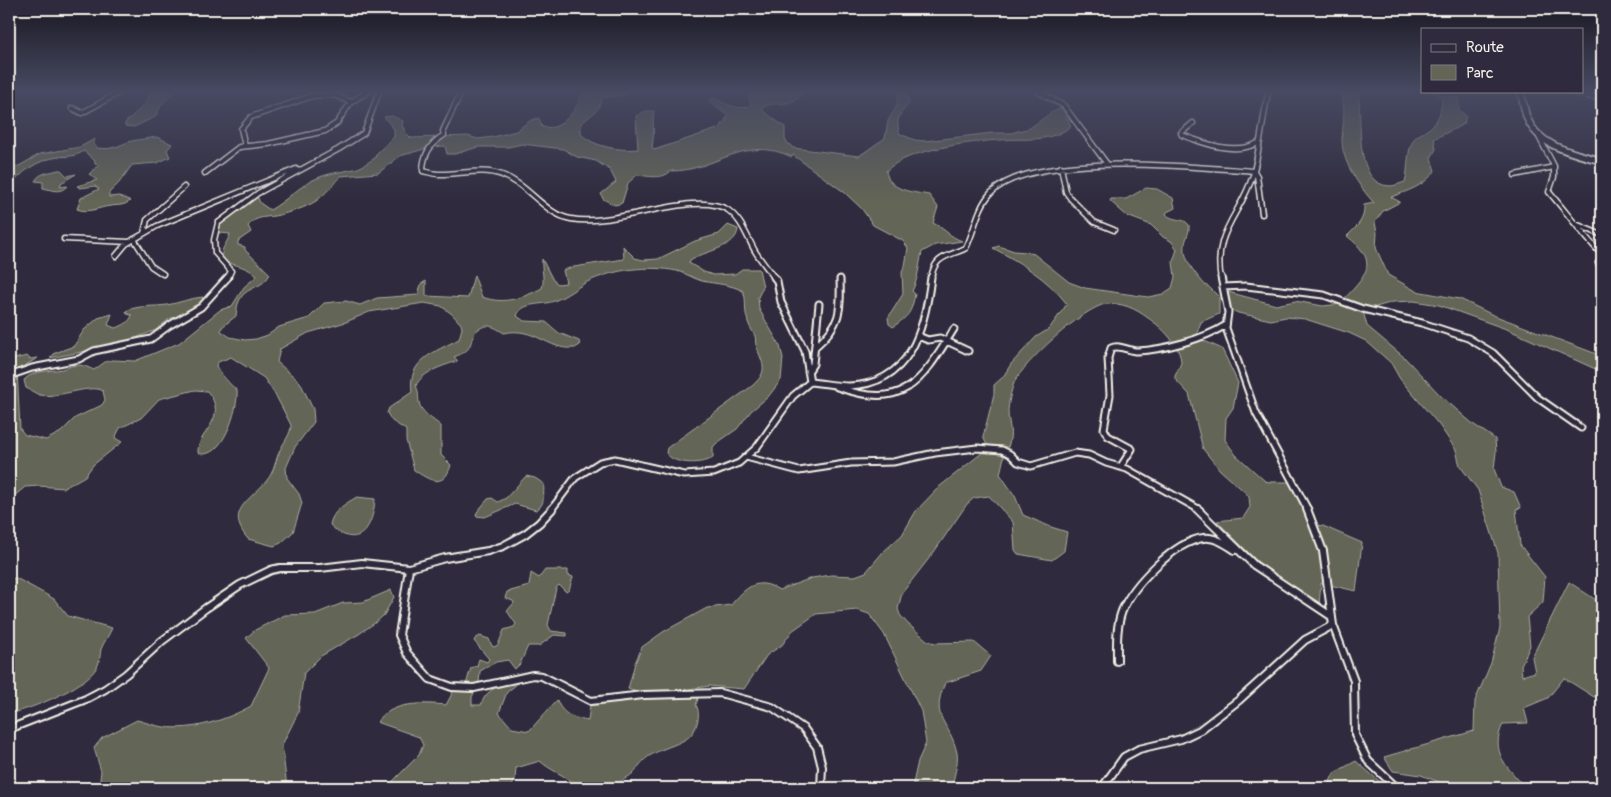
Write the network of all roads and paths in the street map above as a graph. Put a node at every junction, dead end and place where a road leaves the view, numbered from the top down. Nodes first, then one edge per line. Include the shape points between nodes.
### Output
1 (241, 129) edge
2 (328, 129) edge
3 (365, 129) edge
4 (444, 129) edge
5 (1082, 129) edge
6 (1184, 129) edge
7 (1261, 129) edge
8 (1533, 129) edge
9 (1538, 137) junction
10 (1259, 142) junction
11 (245, 146) junction
12 (1602, 161) edge
13 (310, 164) junction
14 (1107, 164) junction
15 (1061, 167) junction
16 (1554, 167) junction
17 (1254, 170) junction
18 (204, 173) dead end
19 (1516, 175) dead end
20 (184, 187) dead end
21 (1262, 214) dead end
22 (1577, 225) junction
23 (1114, 230) dead end
24 (144, 234) junction
25 (1602, 235) edge
26 (64, 239) dead end
27 (131, 241) junction
28 (116, 256) dead end
29 (1602, 257) edge
30 (1602, 270) edge
31 (163, 274) dead end
32 (840, 279) dead end
33 (1223, 287) junction
34 (819, 304) dead end
35 (1226, 325) junction
36 (954, 329) dead end
37 (918, 336) junction
38 (946, 341) junction
39 (815, 347) junction
40 (968, 351) dead end
41 (808, 373) junction
42 (9, 376) edge
43 (810, 382) junction
44 (832, 385) junction
45 (1581, 428) dead end
46 (746, 458) junction
47 (1121, 466) junction
48 (1240, 552) junction
49 (409, 568) junction
50 (1331, 616) junction
51 (1332, 625) junction
52 (1117, 661) dead end
53 (9, 729) edge
54 (821, 788) edge
55 (1102, 788) edge
56 (1397, 788) edge

1 - 11 street
2 - 11 street via 268,144
3 - 13 street via 339,149
4 - 41 street via 444,134 434,141 423,160 423,171 500,174 517,182 555,216 573,220 621,218 703,204 728,210 740,222 777,282 781,302 805,351
5 - 14 street
6 - 10 street via 1182,135 1238,149 1249,148
7 - 10 street
8 - 9 street
9 - 12 street via 1561,149
9 - 16 street
10 - 17 street
11 - 18 street via 236,148
13 - 24 street via 177,217
13 - 42 street via 258,193 218,224 215,252 231,271 200,307 151,339 94,351 79,359
14 - 15 street
14 - 17 street
15 - 23 street via 1066,192 1071,199 1094,222
15 - 37 street via 1013,178 1000,185 982,204 966,248 938,260 934,266
16 - 19 street
16 - 22 street via 1549,192
17 - 21 street
17 - 33 street via 1221,242 1218,262
20 - 24 street via 147,220
22 - 25 street
22 - 29 street
24 - 27 street
26 - 27 street
27 - 28 street
27 - 31 street
29 - 30 street via 1598,263
32 - 39 street via 840,318 836,327
33 - 35 street via 1228,312
33 - 45 street via 1246,286 1324,295 1468,338 1493,353 1538,398
34 - 39 street
35 - 47 street via 1213,333 1151,350 1111,348 1108,358 1110,395 1104,428 1108,436 1132,449
35 - 50 street via 1256,413 1315,528 1325,562
36 - 38 street
37 - 38 street
37 - 44 street via 903,361 881,377 849,386
38 - 40 street
38 - 44 street via 933,362 905,391 858,394
39 - 41 street
41 - 43 street
43 - 44 street
43 - 46 street via 793,396
46 - 47 street via 804,471 989,448 1002,450 1018,462 1031,466 1075,453
46 - 49 street via 714,473 684,475 615,459 600,462 575,478 539,523 509,543 488,551
47 - 48 street via 1200,511
48 - 50 street
48 - 52 street via 1215,540 1200,538 1162,561 1140,584 1123,610 1116,636
49 - 53 street via 362,563 280,568 258,575 206,608 105,689
49 - 54 street via 399,635 407,653 430,679 452,687 474,688 532,674 591,701 720,693 755,701 772,707 804,729 817,747 822,766
50 - 51 street
51 - 55 street via 1290,650 1240,699 1202,728 1187,737 1124,757
51 - 56 street via 1354,681 1356,735 1360,748 1368,761

